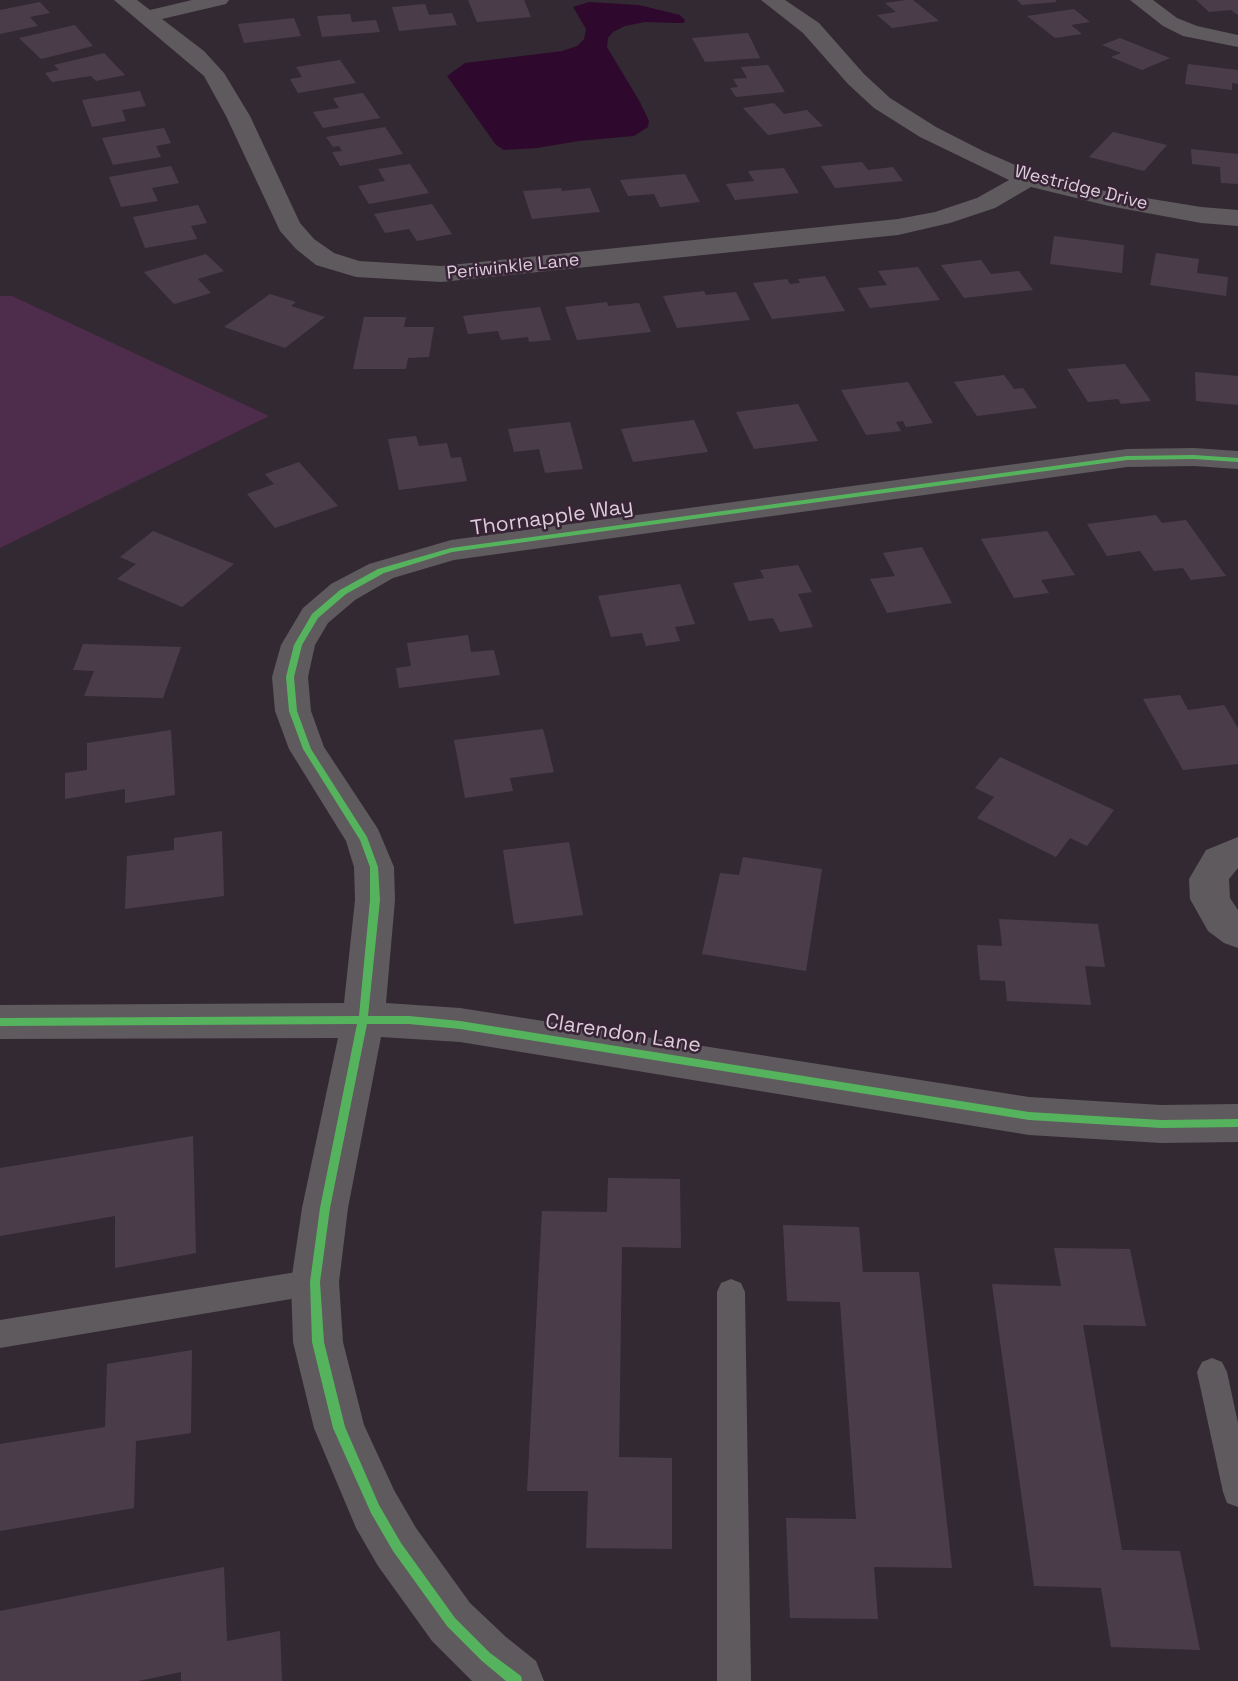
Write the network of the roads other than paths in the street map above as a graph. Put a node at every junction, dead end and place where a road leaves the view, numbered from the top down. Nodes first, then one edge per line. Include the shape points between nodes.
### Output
1 (124, 0) edge
2 (219, 0) edge
3 (771, 0) edge
4 (1140, 0) edge
5 (146, 17) junction
6 (1238, 41) edge
7 (1028, 178) junction
8 (1238, 218) edge
9 (1238, 460) edge
10 (1238, 851) edge
11 (1238, 932) edge
12 (363, 1020) junction
13 (0, 1022) edge
14 (1238, 1123) edge
15 (316, 1282) junction
16 (731, 1292) dead end
17 (0, 1334) edge
18 (1212, 1372) dead end
19 (1238, 1492) edge
20 (490, 1673) edge
21 (734, 1681) edge

1 - 5 street, Periwinkle Lane
2 - 5 street
3 - 7 street, Westridge Drive via 811,28 883,103 928,132
4 - 6 street via 1191,31
5 - 7 street, Periwinkle Lane via 213,74 238,116 289,226 325,259 356,269 441,274 898,227 986,202
7 - 8 street, Westridge Drive via 1109,199
9 - 12 street, Thornapple Way via 1127,458 451,550 381,570 343,592 316,616 298,645 290,677 293,711 307,749 364,839 374,867
10 - 11 street via 1220,860 1209,879 1210,899 1222,919
12 - 13 street, Clarendon Lane
12 - 14 street, Clarendon Lane via 460,1025 1029,1116 1161,1124
12 - 15 street, Thornapple Way via 325,1208
15 - 17 lane
15 - 20 street, Thornapple Way via 318,1342 327,1385 356,1468 416,1575
16 - 21 lane
18 - 19 lane

